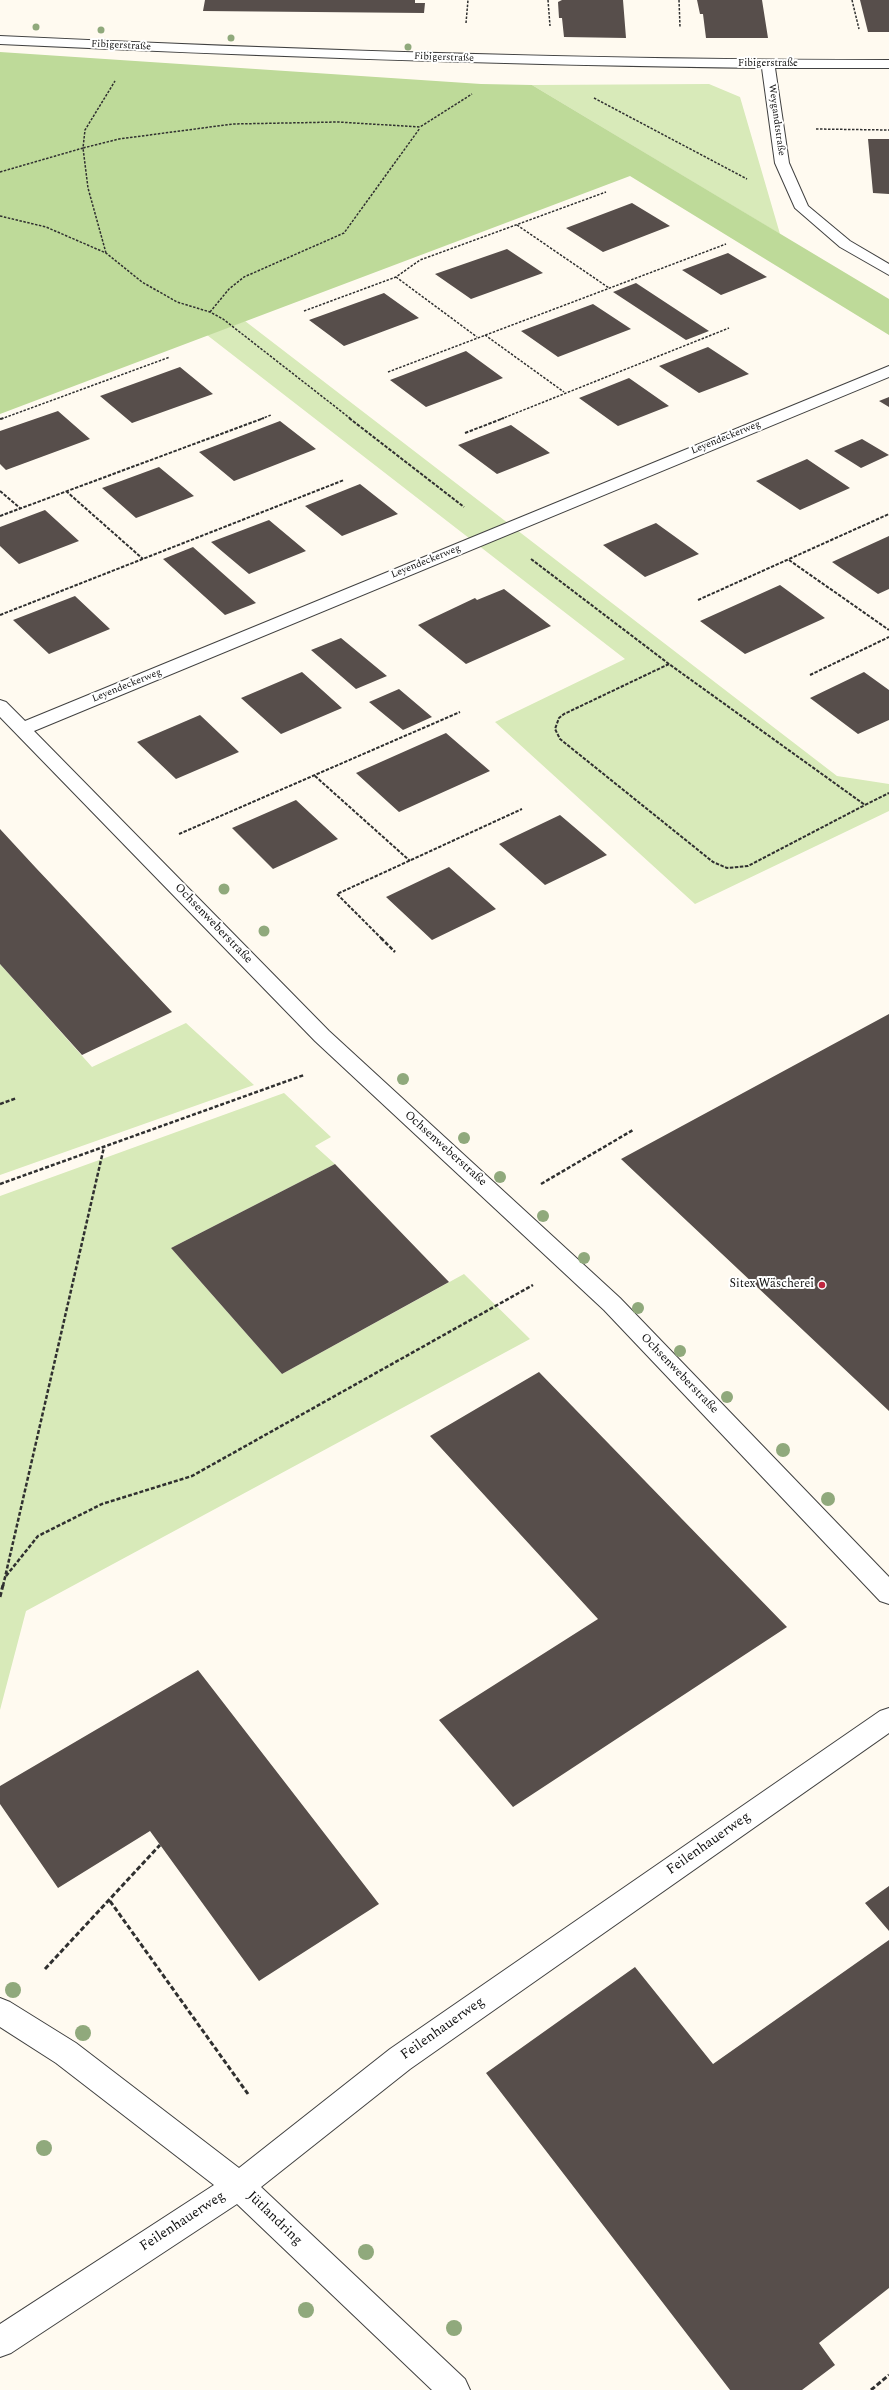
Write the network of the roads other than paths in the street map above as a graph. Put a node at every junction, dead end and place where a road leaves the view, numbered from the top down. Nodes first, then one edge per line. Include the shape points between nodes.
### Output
1 (0, 40) edge
2 (889, 64) edge
3 (768, 65) junction
4 (889, 270) edge
5 (889, 371) edge
6 (0, 706) edge
7 (22, 729) junction
8 (889, 1594) edge
9 (889, 1719) edge
10 (0, 2010) edge
11 (239, 2186) junction
12 (0, 2342) edge
13 (454, 2390) edge

1 - 3 street, Fibigerstraße via 525,61
2 - 3 street, Fibigerstraße
3 - 4 street, Weygandtstraße via 782,163 802,208 845,244
5 - 7 street, Leyendeckerweg
6 - 7 street, Ochsenweberstraße
7 - 8 street, Ochsenweberstraße via 347,1059 618,1310
9 - 11 street, Feilenhauerweg via 400,2059
10 - 11 street, Jütlandring via 66,2053
11 - 12 street, Feilenhauerweg
11 - 13 street, Jütlandring

